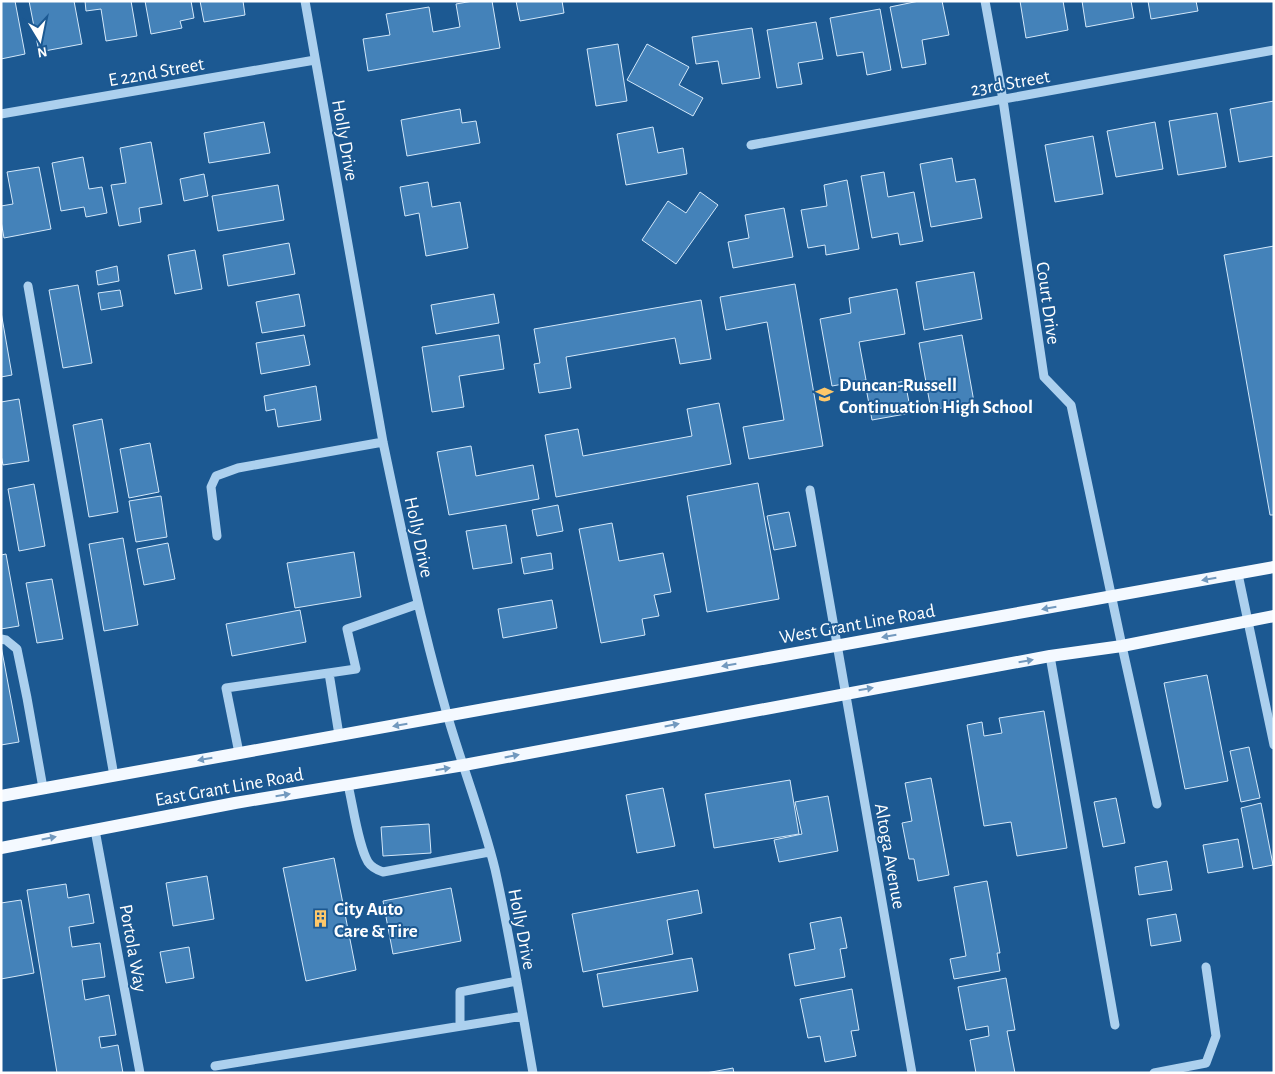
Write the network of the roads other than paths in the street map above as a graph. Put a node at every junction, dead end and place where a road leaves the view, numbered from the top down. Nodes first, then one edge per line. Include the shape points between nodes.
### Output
1 (305, 1) edge
2 (985, 1) edge
3 (1274, 50) edge
4 (316, 60) junction
5 (1003, 100) junction
6 (1, 114) edge
7 (751, 145) dead end
8 (28, 286) dead end
9 (383, 442) junction
10 (810, 490) dead end
11 (217, 536) dead end
12 (1274, 567) edge
13 (1238, 574) junction
14 (1111, 597) junction
15 (418, 604) junction
16 (1274, 616) edge
17 (1248, 621) junction
18 (1, 639) edge
19 (838, 645) junction
20 (1122, 646) junction
21 (1050, 656) junction
22 (329, 673) junction
23 (846, 693) junction
24 (448, 716) junction
25 (339, 736) junction
26 (1274, 744) edge
27 (240, 754) junction
28 (464, 765) junction
29 (114, 776) junction
30 (348, 785) junction
31 (43, 788) junction
32 (1, 796) edge
33 (1157, 804) dead end
34 (95, 830) junction
35 (1, 848) edge
36 (490, 852) junction
37 (1206, 967) dead end
38 (517, 982) junction
39 (523, 1016) junction
40 (460, 1025) junction
41 (1115, 1025) dead end
42 (215, 1066) dead end
43 (140, 1073) edge
44 (534, 1073) edge
45 (912, 1073) edge
46 (1154, 1073) edge

1 - 4 street, Holly Drive
2 - 5 street, Court Drive
3 - 5 street, 23rd Street
4 - 6 street, E 22nd Street
4 - 9 street, Holly Drive
5 - 7 street, 23rd Street
5 - 14 street, Court Drive via 1044,377 1071,405
8 - 29 street
9 - 11 street via 238,468 216,476 211,487
9 - 15 street, Holly Drive
10 - 19 street, Altoga Avenue
12 - 13 main road, West Grant Line Road
13 -> 14 main road, West Grant Line Road
13 - 17 street
14 -> 19 main road, West Grant Line Road
14 - 20 street, Court Drive
15 - 22 street via 347,629 356,668
15 - 24 street, Holly Drive
16 - 17 main road
17 - 20 main road
17 - 26 street
18 - 31 street via 16,649
19 - 23 street, Altoga Avenue
19 -> 24 main road, West Grant Line Road
20 - 21 main road
20 - 33 street, Court Drive
23 -> 21 main road
21 - 41 street
22 - 25 street
22 - 27 street via 226,688
28 -> 23 main road
23 - 45 street, Altoga Avenue
24 -> 25 main road, East Grant Line Road
24 - 28 street, Holly Drive
25 - 27 main road, East Grant Line Road
27 -> 29 main road, East Grant Line Road
30 -> 28 main road, East Grant Line Road
28 - 36 street, Holly Drive
29 - 31 main road, East Grant Line Road
34 -> 30 main road, East Grant Line Road
30 - 36 street via 363,850 375,870 384,872
31 - 32 main road, East Grant Line Road
35 -> 34 main road, East Grant Line Road
34 - 43 street, Portola Way
36 - 38 street, Holly Drive
37 - 46 street via 1216,1036 1206,1063
38 - 39 street, Holly Drive
38 - 40 street via 460,992
39 - 40 street
39 - 44 street, Holly Drive
40 - 42 street

